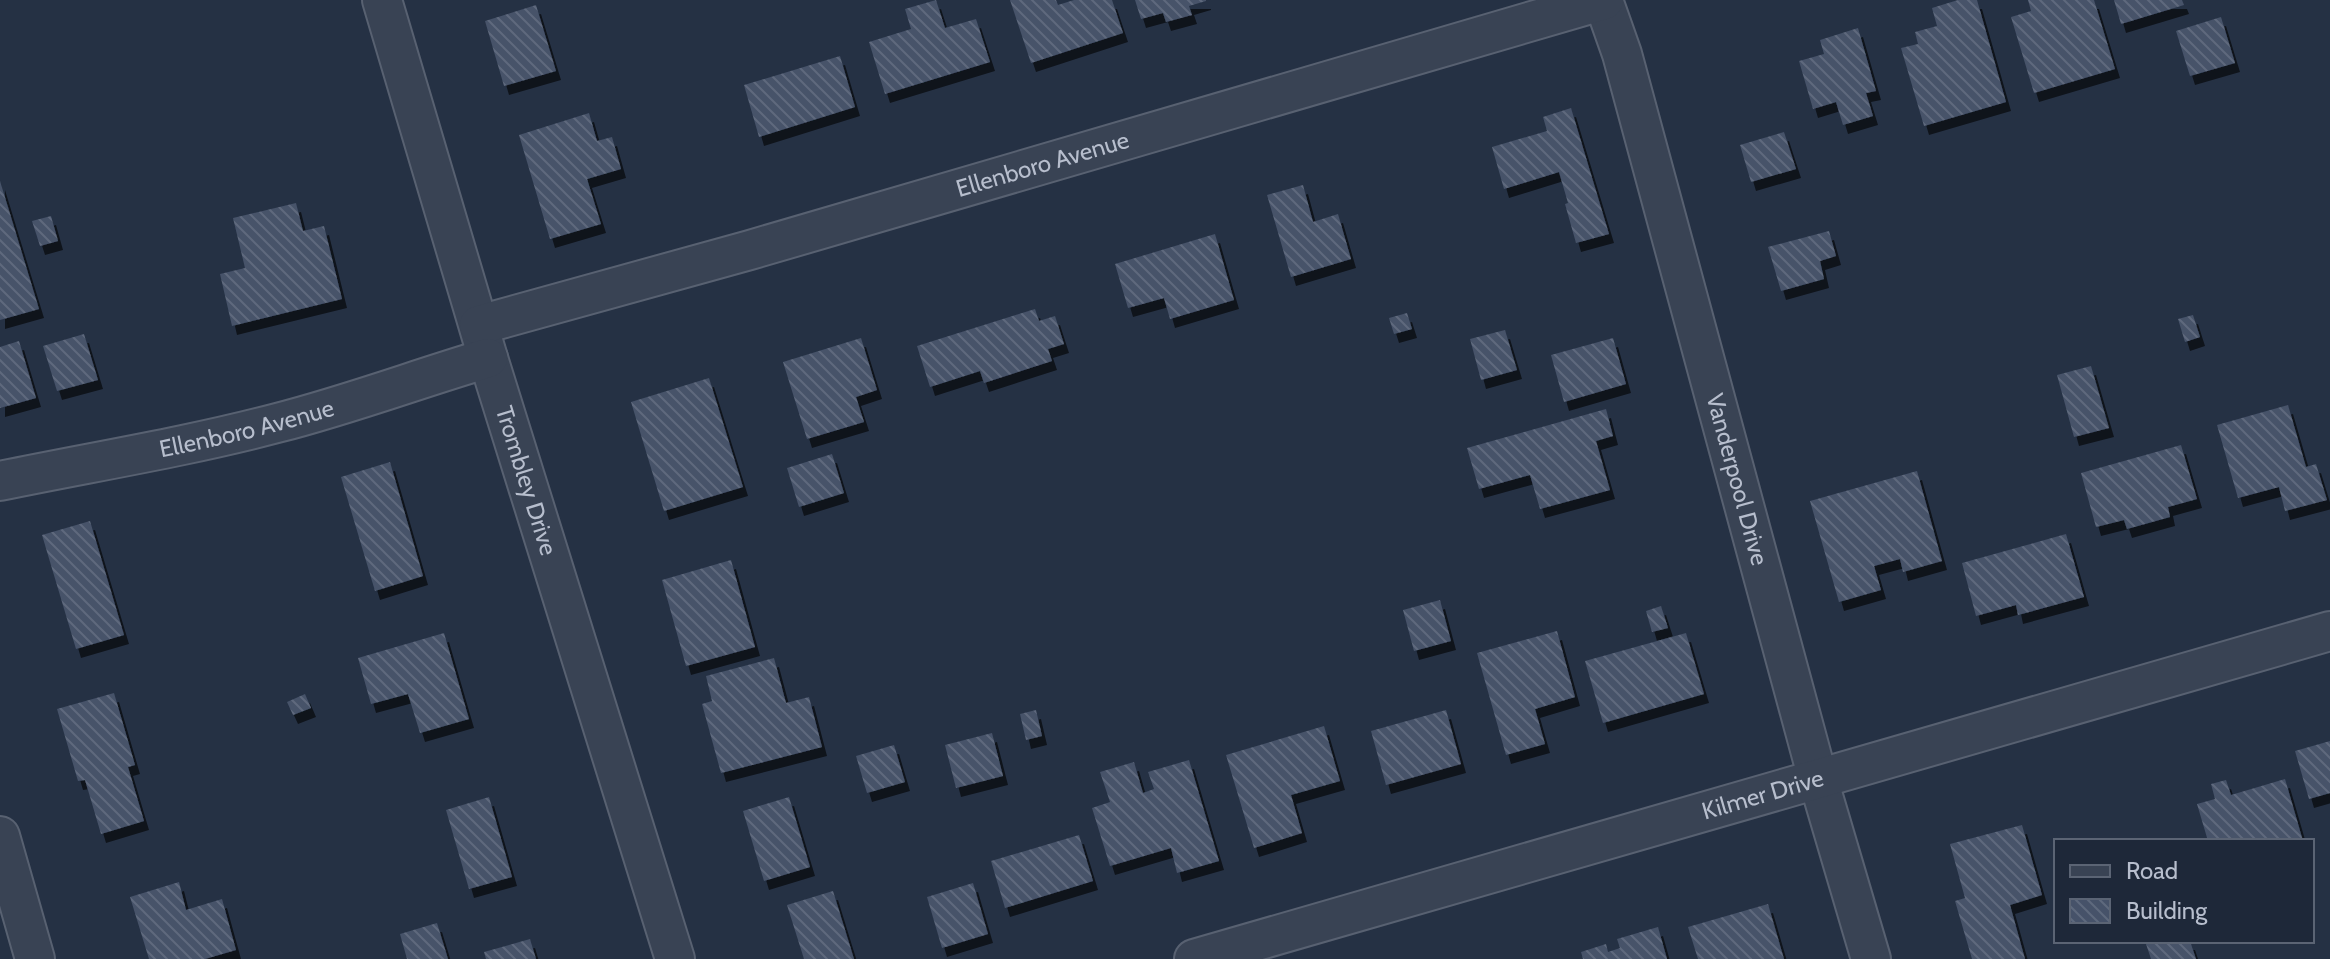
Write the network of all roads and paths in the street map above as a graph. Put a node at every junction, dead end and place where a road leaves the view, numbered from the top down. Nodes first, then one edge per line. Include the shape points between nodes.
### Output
1 (382, 0) edge
2 (1604, 0) edge
3 (483, 342) junction
4 (0, 481) edge
5 (2330, 631) edge
6 (1818, 779) junction
7 (0, 836) edge
8 (35, 959) edge
9 (675, 959) edge
10 (1194, 959) edge
11 (1871, 959) edge

1 - 3 street, Trombley Drive
2 - 3 street, Ellenboro Avenue via 750,250
2 - 6 street, Vanderpool Drive
3 - 4 street, Ellenboro Avenue via 425,376 350,404
3 - 9 street, Trombley Drive
5 - 6 street, Kilmer Drive
6 - 10 street, Kilmer Drive
6 - 11 street, Vanderpool Drive
7 - 8 street

